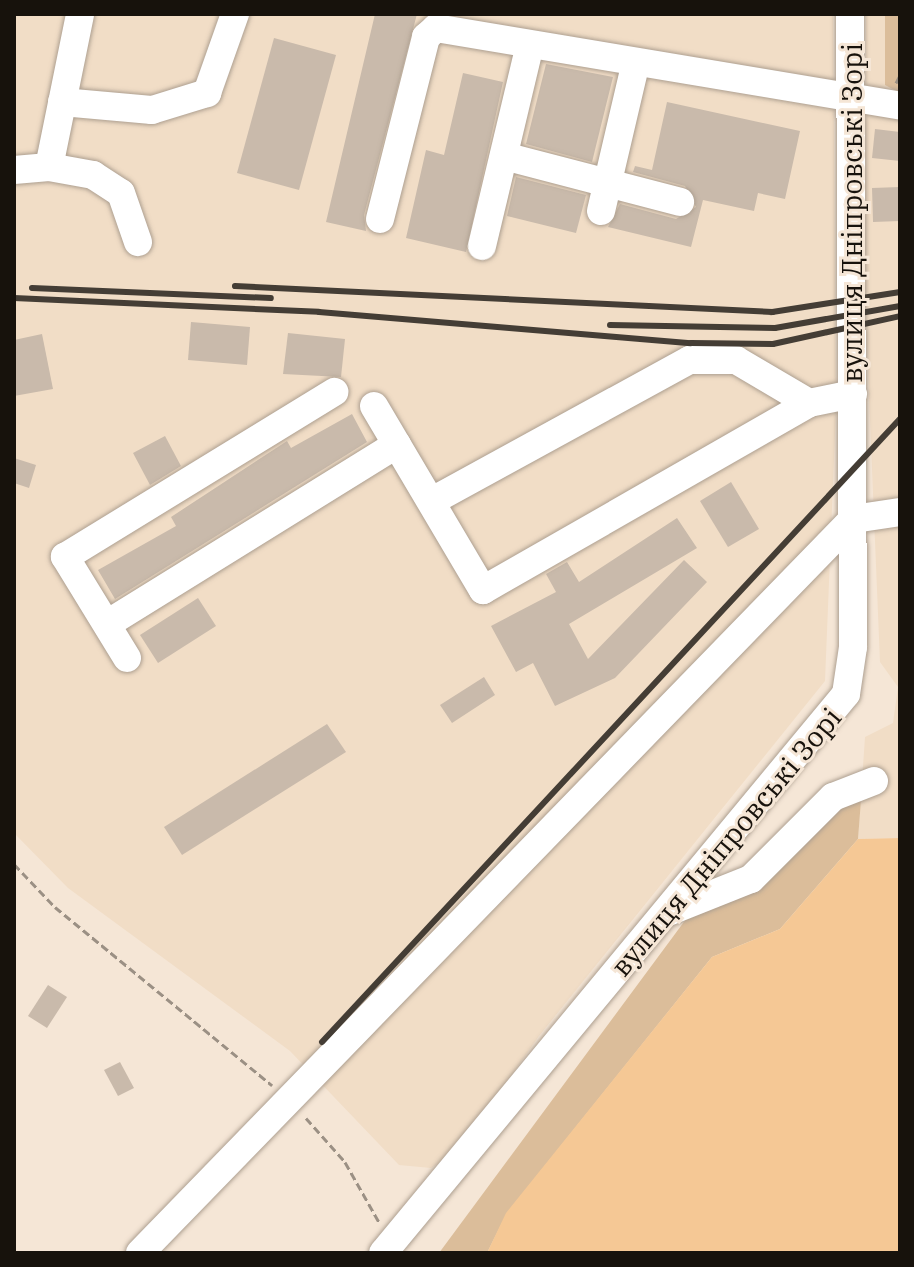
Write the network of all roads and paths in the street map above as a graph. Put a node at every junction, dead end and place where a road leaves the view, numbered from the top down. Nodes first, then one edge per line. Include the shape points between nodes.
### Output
1 (80, 14) edge
2 (235, 14) edge
3 (850, 14) edge
4 (530, 45) junction
5 (636, 62) junction
6 (850, 98) junction
7 (62, 102) junction
8 (900, 106) edge
9 (504, 156) junction
10 (49, 167) junction
11 (14, 170) edge
12 (604, 197) junction
13 (680, 202) dead end
14 (380, 219) dead end
15 (138, 242) dead end
16 (482, 246) dead end
17 (334, 392) dead end
18 (853, 394) junction
19 (809, 403) junction
20 (374, 406) dead end
21 (397, 444) junction
22 (432, 501) junction
23 (900, 512) edge
24 (853, 519) junction
25 (107, 624) junction
26 (127, 658) dead end
27 (874, 781) dead end
28 (14, 864) edge
29 (667, 913) junction
30 (291, 1101) junction
31 (382, 1242) edge
32 (140, 1253) edge

1 - 7 street
2 - 7 street via 207,93 152,110
3 - 6 street, вулиця Дніпровські Зорі
4 - 5 street
4 - 9 street
4 - 14 street via 430,31
5 - 6 street
5 - 12 street
6 - 8 street
6 - 18 street, вулиця Дніпровські Зорі
7 - 10 street
9 - 12 street
9 - 16 street
10 - 11 street
10 - 15 street via 93,175 121,193
12 - 13 street
17 - 25 street via 65,557
18 - 19 street
18 - 24 street, вулиця Дніпровські Зорі
19 - 22 street via 736,360 690,360
19 - 22 street via 483,590
20 - 21 street
21 - 22 street
21 - 25 street
23 - 24 street
24 - 29 street, вулиця Дніпровські Зорі via 846,694
24 - 30 street
25 - 26 street
27 - 29 street via 833,797 751,879
28 - 30 path via 55,907
29 - 31 street, вулиця Дніпровські Зорі
30 - 31 path via 345,1162
30 - 32 street

